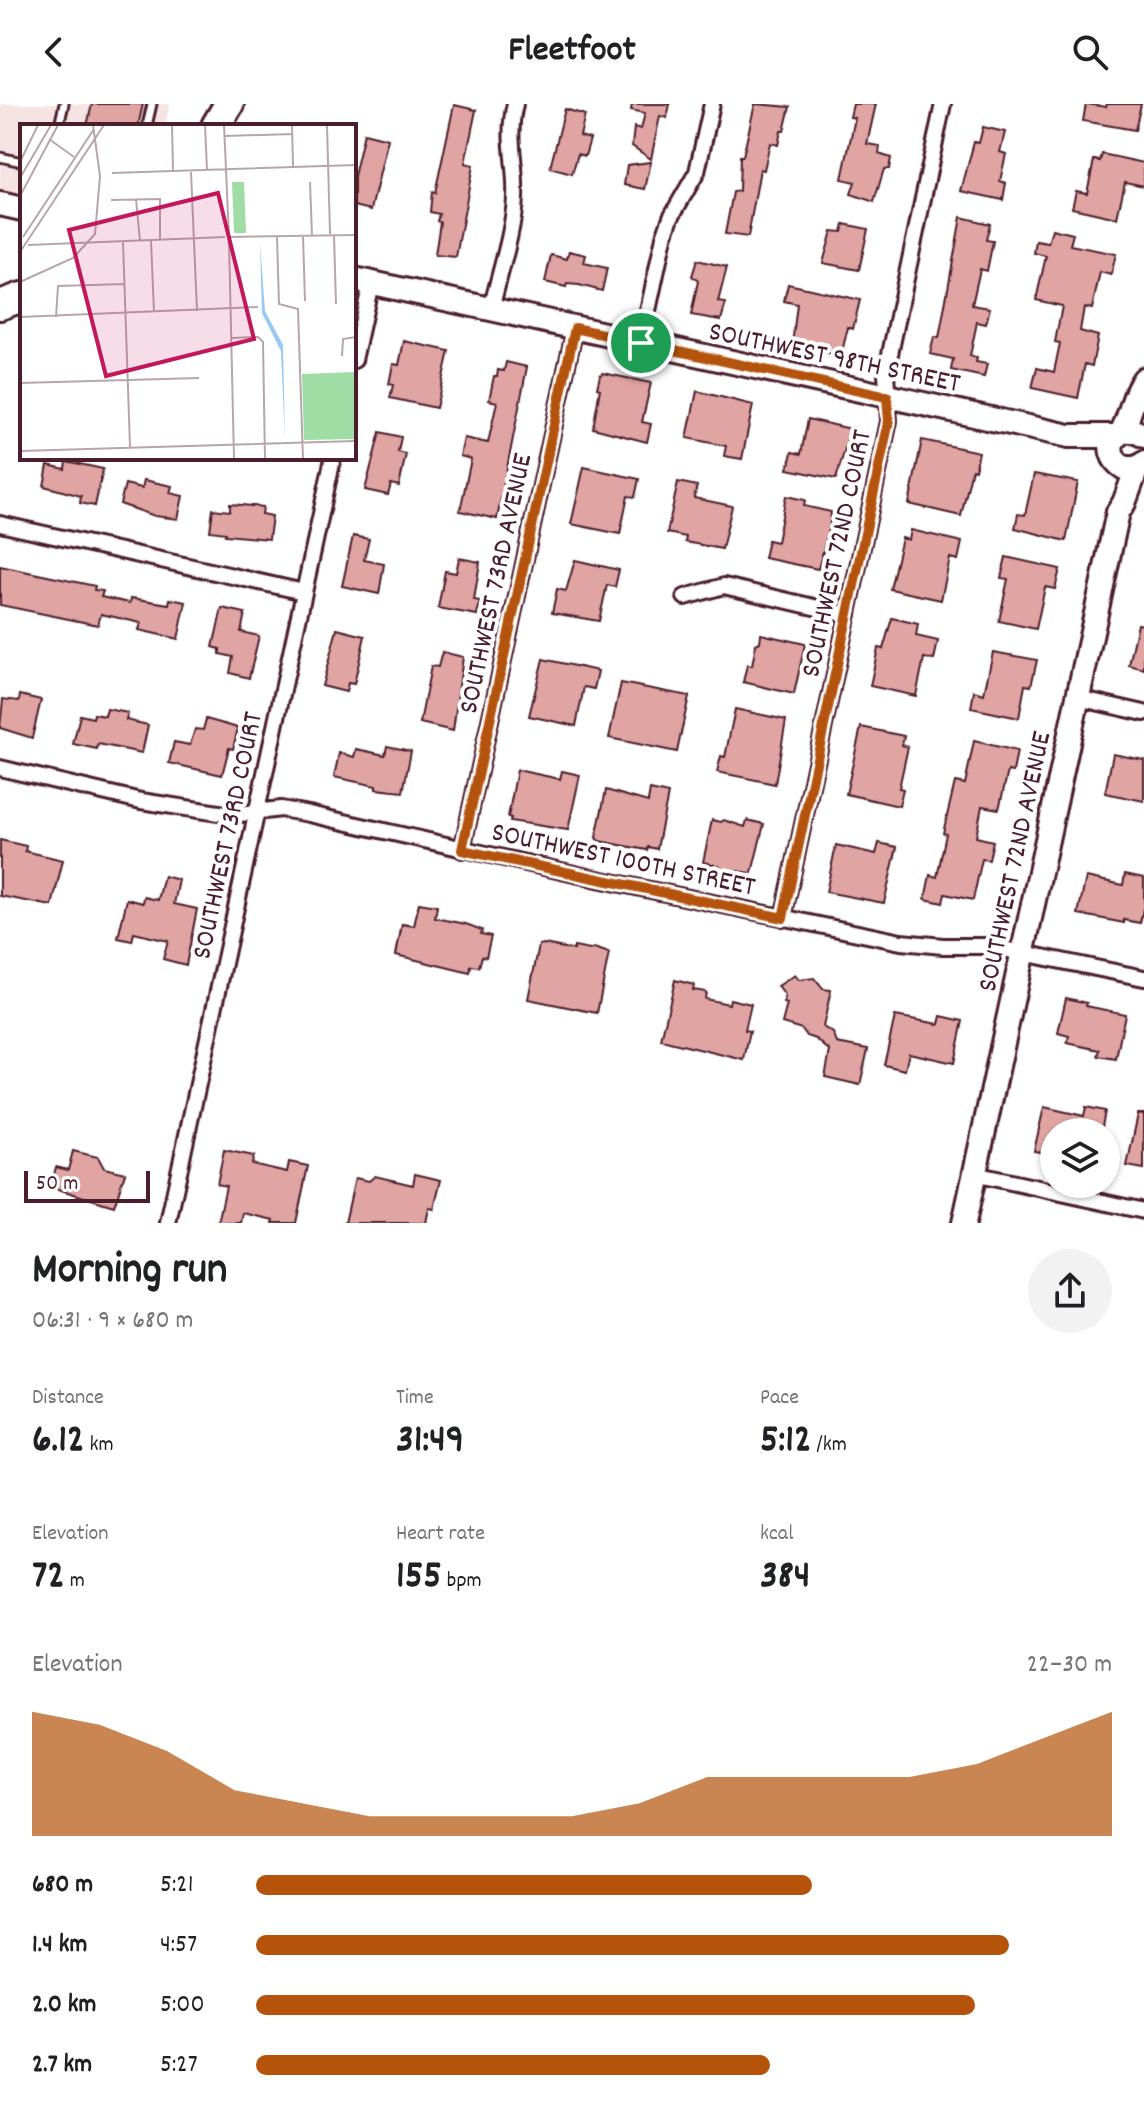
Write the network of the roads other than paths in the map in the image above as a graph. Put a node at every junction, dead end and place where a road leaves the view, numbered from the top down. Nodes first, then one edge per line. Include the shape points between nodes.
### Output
1 (64, 104) edge
2 (152, 104) edge
3 (229, 104) edge
4 (515, 104) edge
5 (712, 104) edge
6 (943, 104) edge
7 (59, 124) edge
8 (147, 124) edge
9 (217, 124) edge
10 (0, 157) edge
11 (20, 162) edge
12 (0, 204) edge
13 (20, 209) edge
14 (362, 281) edge
15 (20, 298) edge
16 (0, 305) edge
17 (491, 310) junction
18 (575, 328) junction
19 (356, 340) edge
20 (641, 343) junction
21 (1144, 379) edge
22 (887, 397) junction
23 (1144, 416) edge
24 (1144, 425) edge
25 (1119, 434) junction
26 (1069, 436) junction
27 (1144, 436) edge
28 (333, 460) edge
29 (1133, 464) edge
30 (0, 524) edge
31 (304, 592) junction
32 (685, 597) dead end
33 (848, 615) junction
34 (1078, 698) junction
35 (1144, 713) edge
36 (0, 768) edge
37 (256, 812) junction
38 (462, 850) junction
39 (783, 918) junction
40 (1023, 952) junction
41 (1144, 978) edge
42 (974, 1174) junction
43 (1144, 1211) edge
44 (168, 1223) edge
45 (964, 1223) edge

1 - 7 lane
2 - 8 lane
3 - 9 highway
4 - 17 street via 509,131 514,207
5 - 20 street via 697,172 664,237
6 - 22 street, SOUTHWEST 72ND COURT via 886,373
10 - 11 lane
12 - 13 street
14 - 17 street, SOUTHWEST 98TH STREET
14 - 19 street
15 - 16 highway
17 - 18 street, SOUTHWEST 98TH STREET
18 - 20 street, SOUTHWEST 98TH STREET
18 - 38 street, SOUTHWEST 73RD AVENUE
20 - 22 street, SOUTHWEST 98TH STREET
21 - 25 street
22 - 26 street, SOUTHWEST 98TH STREET
22 - 33 street, SOUTHWEST 72ND COURT via 889,421
23 - 24 street
25 - 26 street, SOUTHWEST 98TH STREET
25 - 27 street, SOUTHWEST 98TH STREET
25 - 29 street, SOUTHWEST 72ND AVENUE via 1111,447
26 - 29 street, SOUTHWEST 98TH STREET
28 - 31 street, SOUTHWEST 73RD COURT
29 - 34 street, SOUTHWEST 72ND AVENUE via 1114,501 1118,512
30 - 31 street
31 - 37 street, SOUTHWEST 73RD COURT
32 - 33 street via 724,586
33 - 39 street, SOUTHWEST 72ND COURT
34 - 35 street
34 - 40 street, SOUTHWEST 72ND AVENUE
36 - 37 street, SOUTHWEST 100TH STREET via 159,804 232,815
37 - 38 street, SOUTHWEST 100TH STREET via 292,811
37 - 44 street, SOUTHWEST 73RD COURT
38 - 39 street, SOUTHWEST 100TH STREET
39 - 40 street, SOUTHWEST 100TH STREET via 911,944
40 - 41 street, SOUTHWEST 100TH STREET
40 - 42 street, SOUTHWEST 72ND AVENUE
42 - 43 street
42 - 45 street, SOUTHWEST 72ND AVENUE

